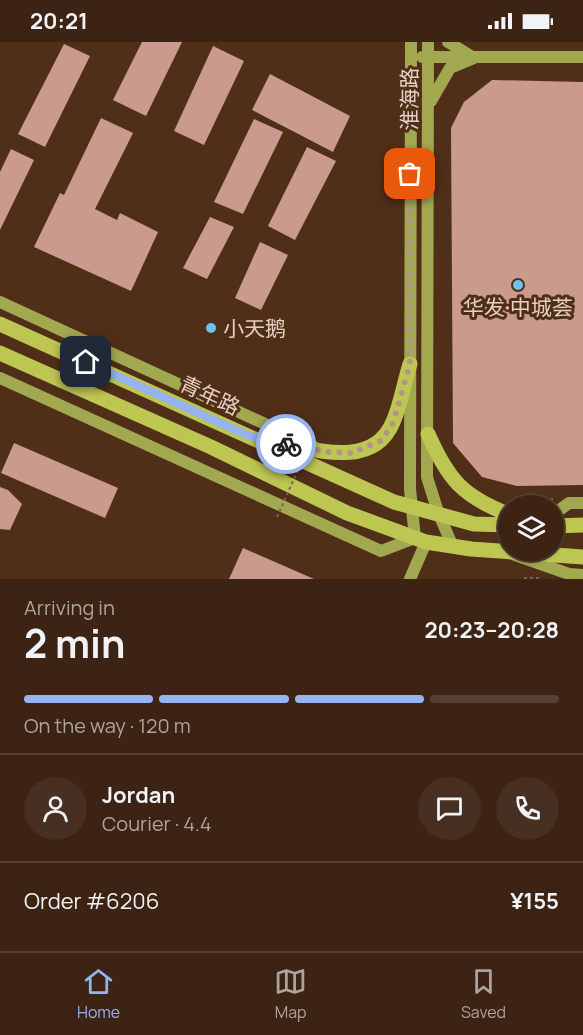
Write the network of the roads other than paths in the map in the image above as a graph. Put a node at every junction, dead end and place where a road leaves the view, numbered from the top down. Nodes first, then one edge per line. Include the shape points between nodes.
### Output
1 (411, 42) edge
2 (428, 42) edge
3 (448, 42) edge
4 (411, 56) junction
5 (583, 57) edge
6 (428, 58) junction
7 (474, 58) junction
8 (429, 108) junction
9 (0, 302) edge
10 (0, 324) edge
11 (0, 353) edge
12 (410, 364) junction
13 (0, 378) edge
14 (428, 434) junction
15 (249, 436) junction
16 (328, 452) junction
17 (583, 503) edge
18 (411, 506) junction
19 (564, 507) edge
20 (498, 510) edge
21 (438, 512) junction
22 (498, 525) edge
23 (583, 525) edge
24 (564, 526) edge
25 (421, 540) junction
26 (453, 547) junction
27 (498, 551) edge
28 (564, 556) edge
29 (583, 557) edge
30 (531, 561) edge
31 (583, 575) edge
32 (410, 579) edge

1 - 4 main road, 淮海路
2 - 6 main road, 淮海路
3 - 7 main road
4 - 6 main road
4 - 12 main road, 淮海路
5 - 7 main road
6 - 7 main road
6 - 8 main road, 淮海路
7 - 8 main road via 450,69 436,88
8 - 14 main road, 淮海路
9 - 16 main road
10 - 15 main road, 青年路
11 - 25 main road via 347,513
12 - 16 main road via 393,423 382,440 352,453
12 - 18 main road, 淮海路
13 - 25 main road via 381,551
14 - 20 main road via 445,471 479,503
14 - 21 main road, 淮海路 via 427,477
15 - 16 main road
15 - 18 main road, 青年路 via 394,502
17 - 19 main road
18 - 21 main road, 青年路
18 - 25 main road, 淮海路
21 - 22 main road, 青年路 via 474,524
21 - 26 main road, 淮海路
23 - 24 main road
25 - 26 main road
25 - 32 main road
26 - 27 main road
28 - 29 main road
30 - 31 main road

